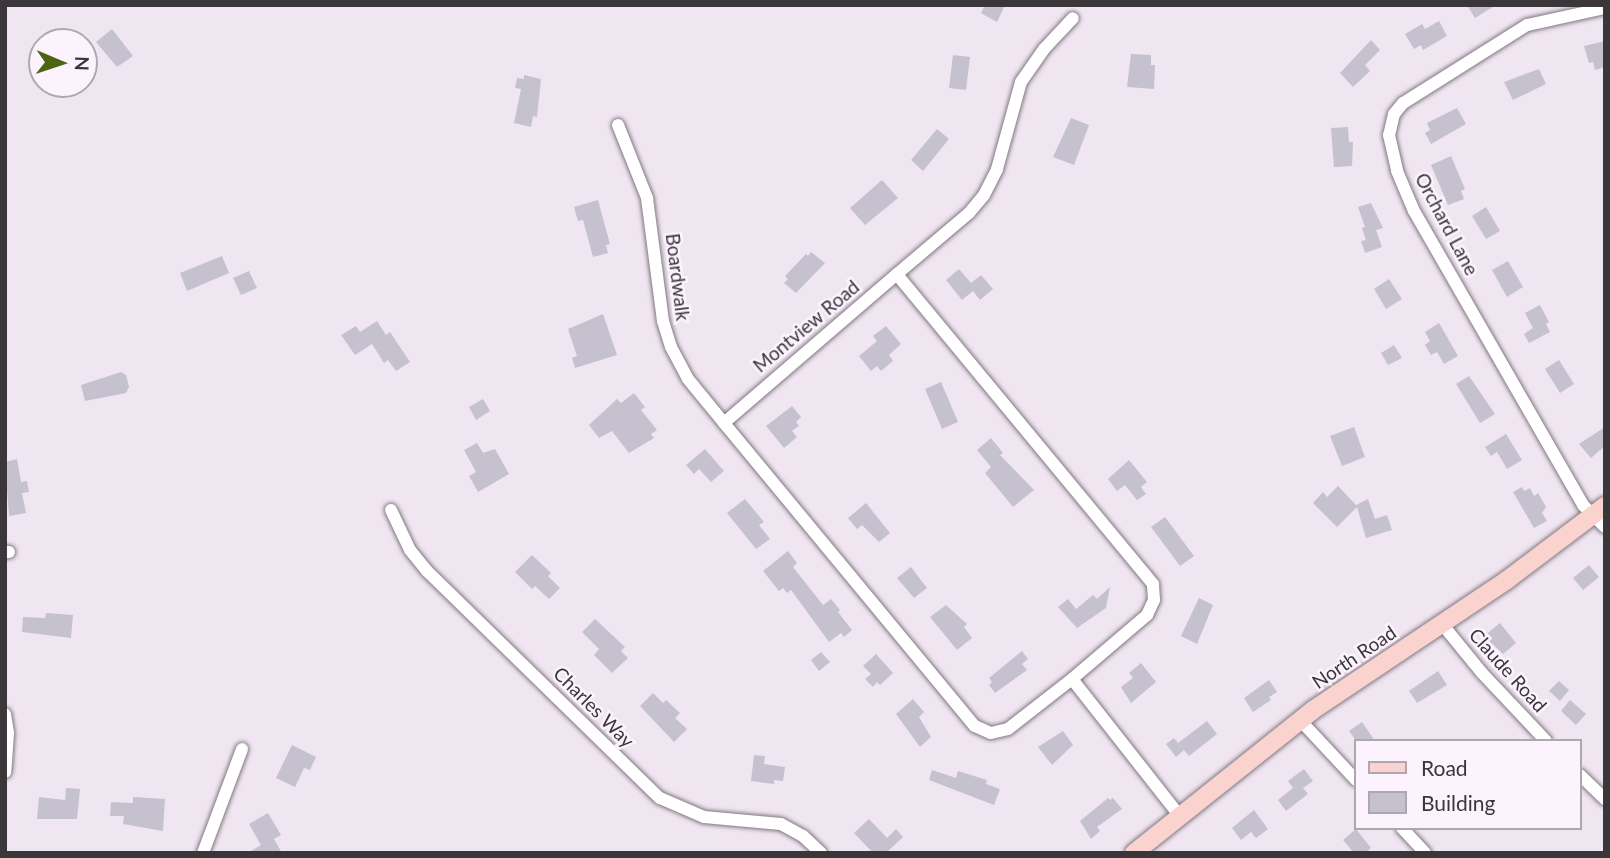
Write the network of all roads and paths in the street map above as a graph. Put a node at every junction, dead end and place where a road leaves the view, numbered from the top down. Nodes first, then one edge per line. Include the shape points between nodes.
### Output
1 (1605, 8) edge
2 (1073, 18) dead end
3 (618, 125) dead end
4 (897, 274) junction
5 (724, 423) junction
6 (391, 510) dead end
7 (1601, 516) edge
8 (1442, 624) junction
9 (1072, 678) junction
10 (5, 714) edge
11 (1300, 720) junction
12 (1544, 739) edge
13 (242, 749) dead end
14 (5, 772) edge
15 (1582, 777) edge
16 (1354, 778) edge
17 (1605, 799) edge
18 (1179, 815) junction
19 (1404, 830) edge
20 (203, 853) edge
21 (821, 853) edge
22 (1134, 853) edge
23 (1425, 853) edge

1 - 7 street, Orchard Lane via 1527,25 1403,103 1394,114 1390,135 1397,171 1414,211 1583,505
2 - 4 street, Montview Road via 1021,82 984,195
3 - 5 street, Boardwalk via 647,198 663,321 671,348 688,379
4 - 5 street, Montview Road
4 - 9 street via 1153,584 1154,600 1147,615
5 - 9 street via 975,726 991,733 1008,729
6 - 21 street, Charles Way via 410,550 427,571 660,799 704,817 781,824
7 - 8 main road, North Road
8 - 11 main road, North Road
8 - 12 street, Claude Road
9 - 18 street
10 - 14 street
11 - 16 street
11 - 18 main road, North Road
13 - 20 street
15 - 17 street
18 - 22 main road, North Road
19 - 23 street

